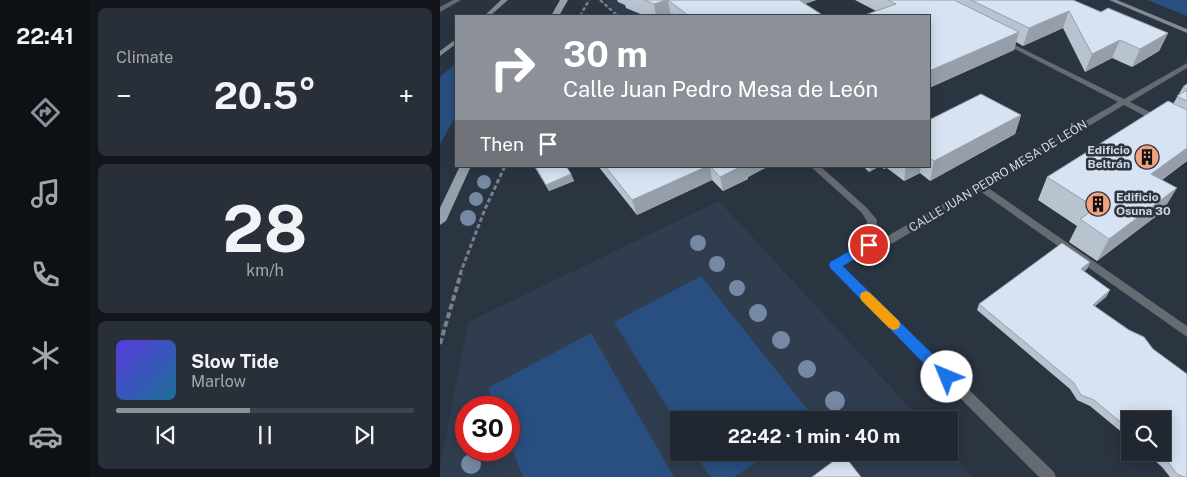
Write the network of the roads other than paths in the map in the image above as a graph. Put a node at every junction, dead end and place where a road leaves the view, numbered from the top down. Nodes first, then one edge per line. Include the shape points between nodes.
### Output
1 (458, 0) edge
2 (505, 0) edge
3 (564, 0) edge
4 (1112, 0) edge
5 (440, 10) edge
6 (488, 15) edge
7 (556, 15) edge
8 (1187, 30) edge
9 (992, 35) edge
10 (455, 42) edge
11 (440, 54) edge
12 (1187, 65) edge
13 (1123, 102) junction
14 (1164, 123) edge
15 (466, 167) edge
16 (815, 167) edge
17 (981, 187) junction
18 (440, 221) edge
19 (869, 245) junction
20 (1187, 332) edge
21 (1048, 477) edge

1 - 5 street
2 - 6 street
3 - 7 main road
4 - 8 street
9 - 13 street
10 - 11 street
12 - 13 street, CALLE JUAN PEDRO MESA DE LEÓN
13 - 14 street
13 - 17 street, CALLE JUAN PEDRO MESA DE LEÓN
15 - 18 main road
16 - 19 street via 872,220
17 - 19 street, CALLE JUAN PEDRO MESA DE LEÓN via 889,240
17 - 20 street
19 - 21 street, CALLE JUAN PEDRO MESA DE LEÓN via 834,265

